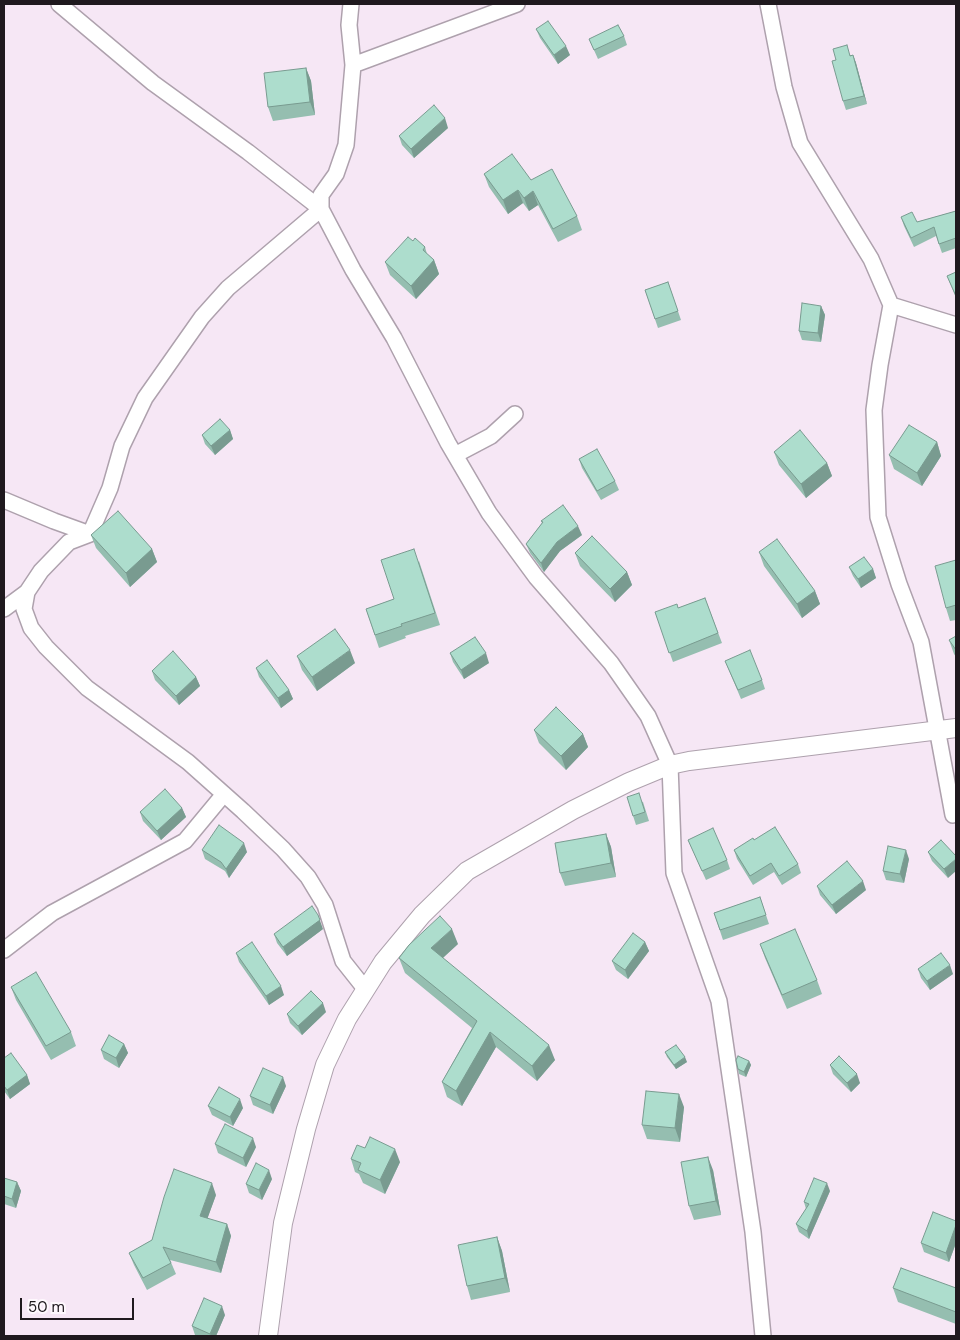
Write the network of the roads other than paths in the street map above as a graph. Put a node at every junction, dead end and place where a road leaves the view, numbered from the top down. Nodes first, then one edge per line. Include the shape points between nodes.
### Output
1 (60, 4) edge
2 (351, 4) edge
3 (517, 4) edge
4 (768, 4) edge
5 (354, 65) junction
6 (321, 209) junction
7 (891, 305) junction
8 (956, 325) edge
9 (515, 414) dead end
10 (455, 455) junction
11 (4, 500) edge
12 (90, 534) junction
13 (27, 592) junction
14 (4, 609) edge
15 (956, 728) edge
16 (937, 730) junction
17 (670, 765) junction
18 (224, 794) junction
19 (953, 815) dead end
20 (4, 950) edge
21 (366, 990) junction
22 (268, 1336) edge
23 (763, 1336) edge

1 - 6 street via 153,83
2 - 5 street via 349,25
3 - 5 street
4 - 7 street via 784,87 800,143 872,259
5 - 6 street via 346,145 336,174 321,195
6 - 10 street
6 - 12 street via 228,288 172,358 145,398 122,446 110,488
7 - 8 street
7 - 16 street via 874,410 878,517 921,642
9 - 10 street via 491,436
10 - 17 street via 489,513 530,569 611,663 648,716
11 - 12 street
12 - 13 street via 69,542 41,571
13 - 14 street
13 - 18 street via 24,609 31,628 46,647 87,688 188,762
15 - 16 street
16 - 17 street
16 - 19 street
17 - 21 street via 573,810 467,871 422,915
17 - 23 street via 674,873 719,1001 753,1232
18 - 20 street via 185,841 52,913
18 - 21 street via 308,877 325,905 343,961
21 - 22 street via 325,1066 306,1129 282,1223

